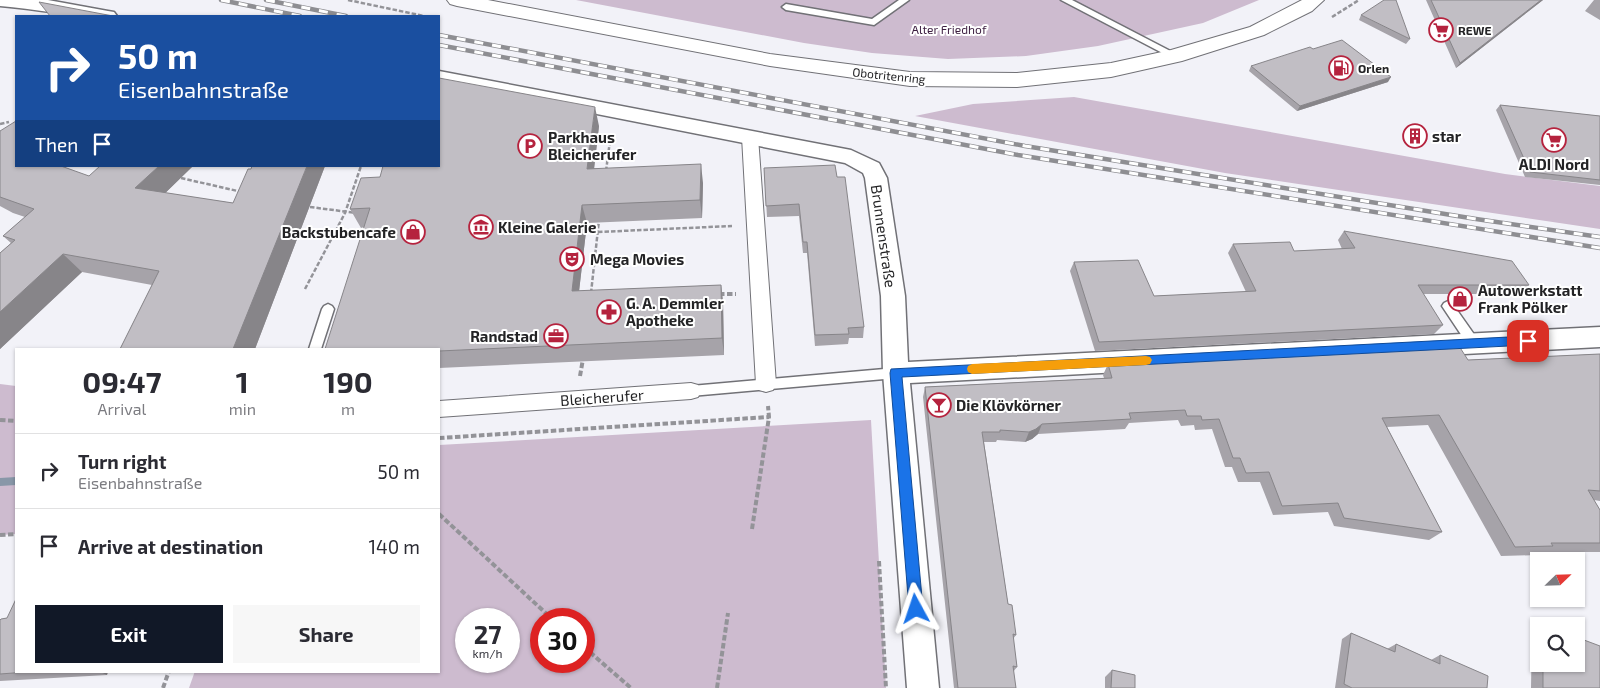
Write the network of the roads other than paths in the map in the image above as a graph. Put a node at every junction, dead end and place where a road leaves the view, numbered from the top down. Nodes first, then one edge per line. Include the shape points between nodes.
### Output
1 (457, 0) edge
2 (905, 0) edge
3 (1065, 0) edge
4 (1314, 0) edge
5 (0, 1) edge
6 (786, 7) dead end
7 (102, 15) edge
8 (1175, 56) junction
9 (440, 76) edge
10 (750, 137) junction
11 (1448, 306) dead end
12 (328, 309) dead end
13 (1600, 337) edge
14 (1474, 344) junction
15 (315, 348) edge
16 (896, 373) junction
17 (766, 384) junction
18 (691, 390) joint
19 (440, 409) edge
20 (923, 688) edge

1 - 8 street, Obotritenring via 770,60 910,79 1017,80 1111,70
2 - 6 lane via 874,22
3 - 8 lane
4 - 8 street, Obotritenring via 1256,31
5 - 7 street
9 - 10 street, Brunnenstraße
10 - 16 street, Brunnenstraße via 851,157 871,168 876,178 893,296
10 - 17 street
11 - 14 lane
12 - 15 lane
13 - 14 street
14 - 16 street
16 - 17 lane, Bleicherufer
16 - 20 street, Brunnenstraße
17 - 18 lane, Bleicherufer
18 - 19 street, Bleicherufer

